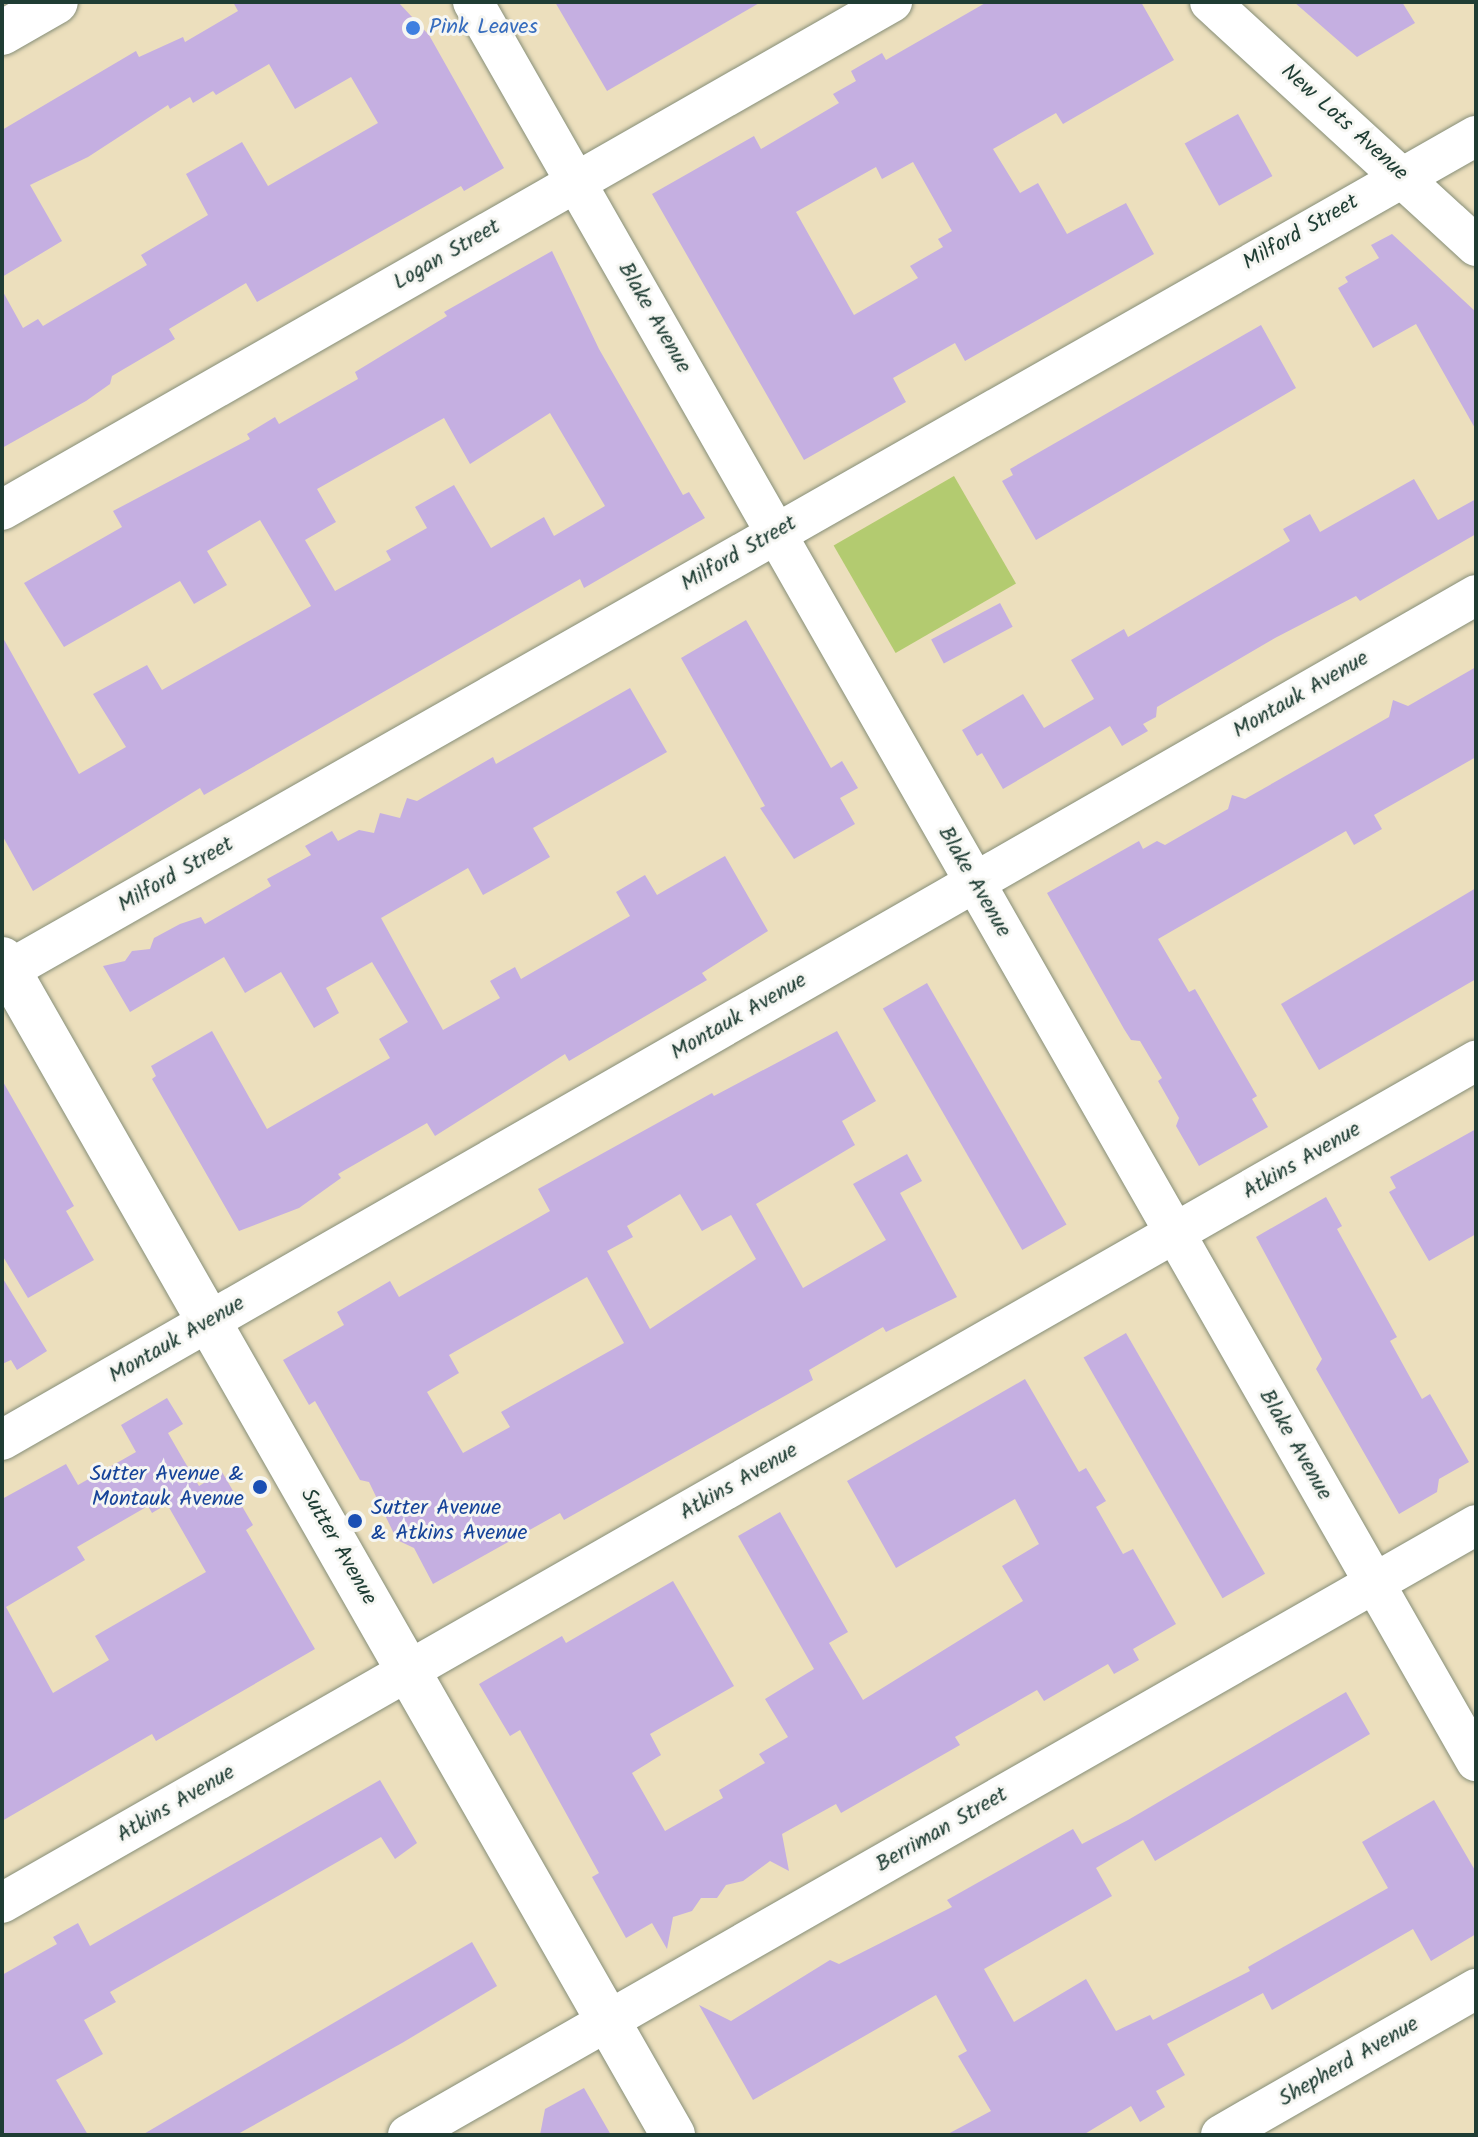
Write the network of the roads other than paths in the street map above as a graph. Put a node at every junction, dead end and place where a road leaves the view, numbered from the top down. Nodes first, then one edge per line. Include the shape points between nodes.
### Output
1 (56, 2) edge
2 (473, 2) edge
3 (892, 2) edge
4 (1210, 2) edge
5 (2, 33) edge
6 (1476, 136) edge
7 (1402, 175) junction
8 (576, 181) junction
9 (1476, 246) edge
10 (2, 510) edge
11 (776, 532) junction
12 (1476, 595) edge
13 (975, 883) junction
14 (4, 967) edge
15 (1476, 1061) edge
16 (1175, 1233) junction
17 (209, 1321) junction
18 (2, 1440) edge
19 (1476, 1525) edge
20 (1374, 1583) junction
21 (409, 1671) junction
22 (1476, 1761) edge
23 (2, 1903) edge
24 (1476, 1989) edge
25 (608, 2021) junction
26 (408, 2135) edge
27 (673, 2135) edge
28 (1221, 2135) edge

1 - 5 street
2 - 8 street, Blake Avenue
3 - 8 street, Logan Street
4 - 7 street, New Lots Avenue
6 - 7 street, Milford Street
7 - 9 street, New Lots Avenue
7 - 11 street, Milford Street
8 - 10 street, Logan Street
8 - 11 street, Blake Avenue
11 - 13 street, Blake Avenue
11 - 14 street, Milford Street
12 - 13 street, Montauk Avenue
13 - 16 street, Blake Avenue
13 - 17 street, Montauk Avenue
14 - 17 street, Sutter Avenue
15 - 16 street, Atkins Avenue
16 - 20 street, Blake Avenue
16 - 21 street, Atkins Avenue
17 - 18 street, Montauk Avenue
17 - 21 street, Sutter Avenue
19 - 20 street, Berriman Street
20 - 22 street, Blake Avenue
20 - 25 street, Berriman Street
21 - 23 street, Atkins Avenue
21 - 25 street, Sutter Avenue
24 - 28 street, Shepherd Avenue
25 - 26 street, Berriman Street
25 - 27 street, Sutter Avenue

